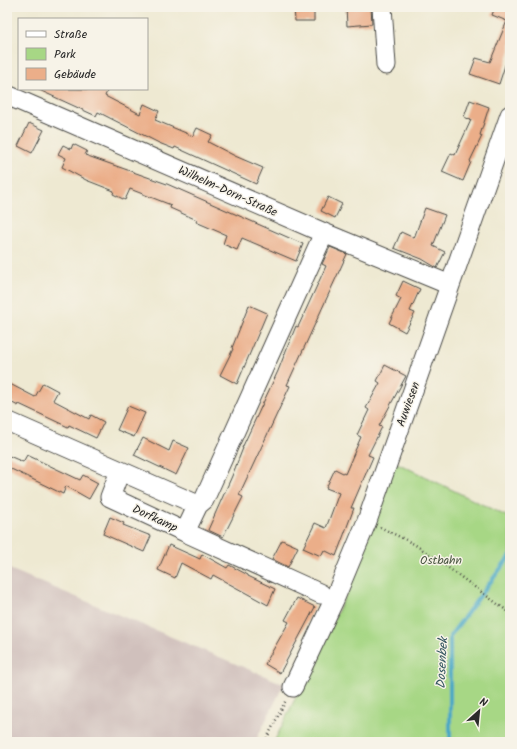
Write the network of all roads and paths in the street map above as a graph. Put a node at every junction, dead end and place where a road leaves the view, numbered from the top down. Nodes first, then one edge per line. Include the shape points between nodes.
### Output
1 (382, 7) edge
2 (386, 65) dead end
3 (7, 95) edge
4 (510, 115) edge
5 (324, 233) junction
6 (450, 286) junction
7 (7, 421) edge
8 (120, 471) junction
9 (198, 505) junction
10 (366, 521) junction
11 (185, 532) junction
12 (321, 594) dead end
13 (510, 613) edge
14 (293, 687) joint
15 (265, 742) edge

1 - 2 street
3 - 5 street, Wilhelm-Dorn-Straße
4 - 6 street, Auwiesen
5 - 6 street, Wilhelm-Dorn-Straße
5 - 9 street, Dorfkamp via 204,500
6 - 10 street, Auwiesen
7 - 8 street
8 - 9 street
8 - 11 street, Dorfkamp via 110,497
9 - 11 street, Dorfkamp
10 - 13 path via 414,544
10 - 14 street, Auwiesen via 334,600
11 - 12 street
14 - 15 path

